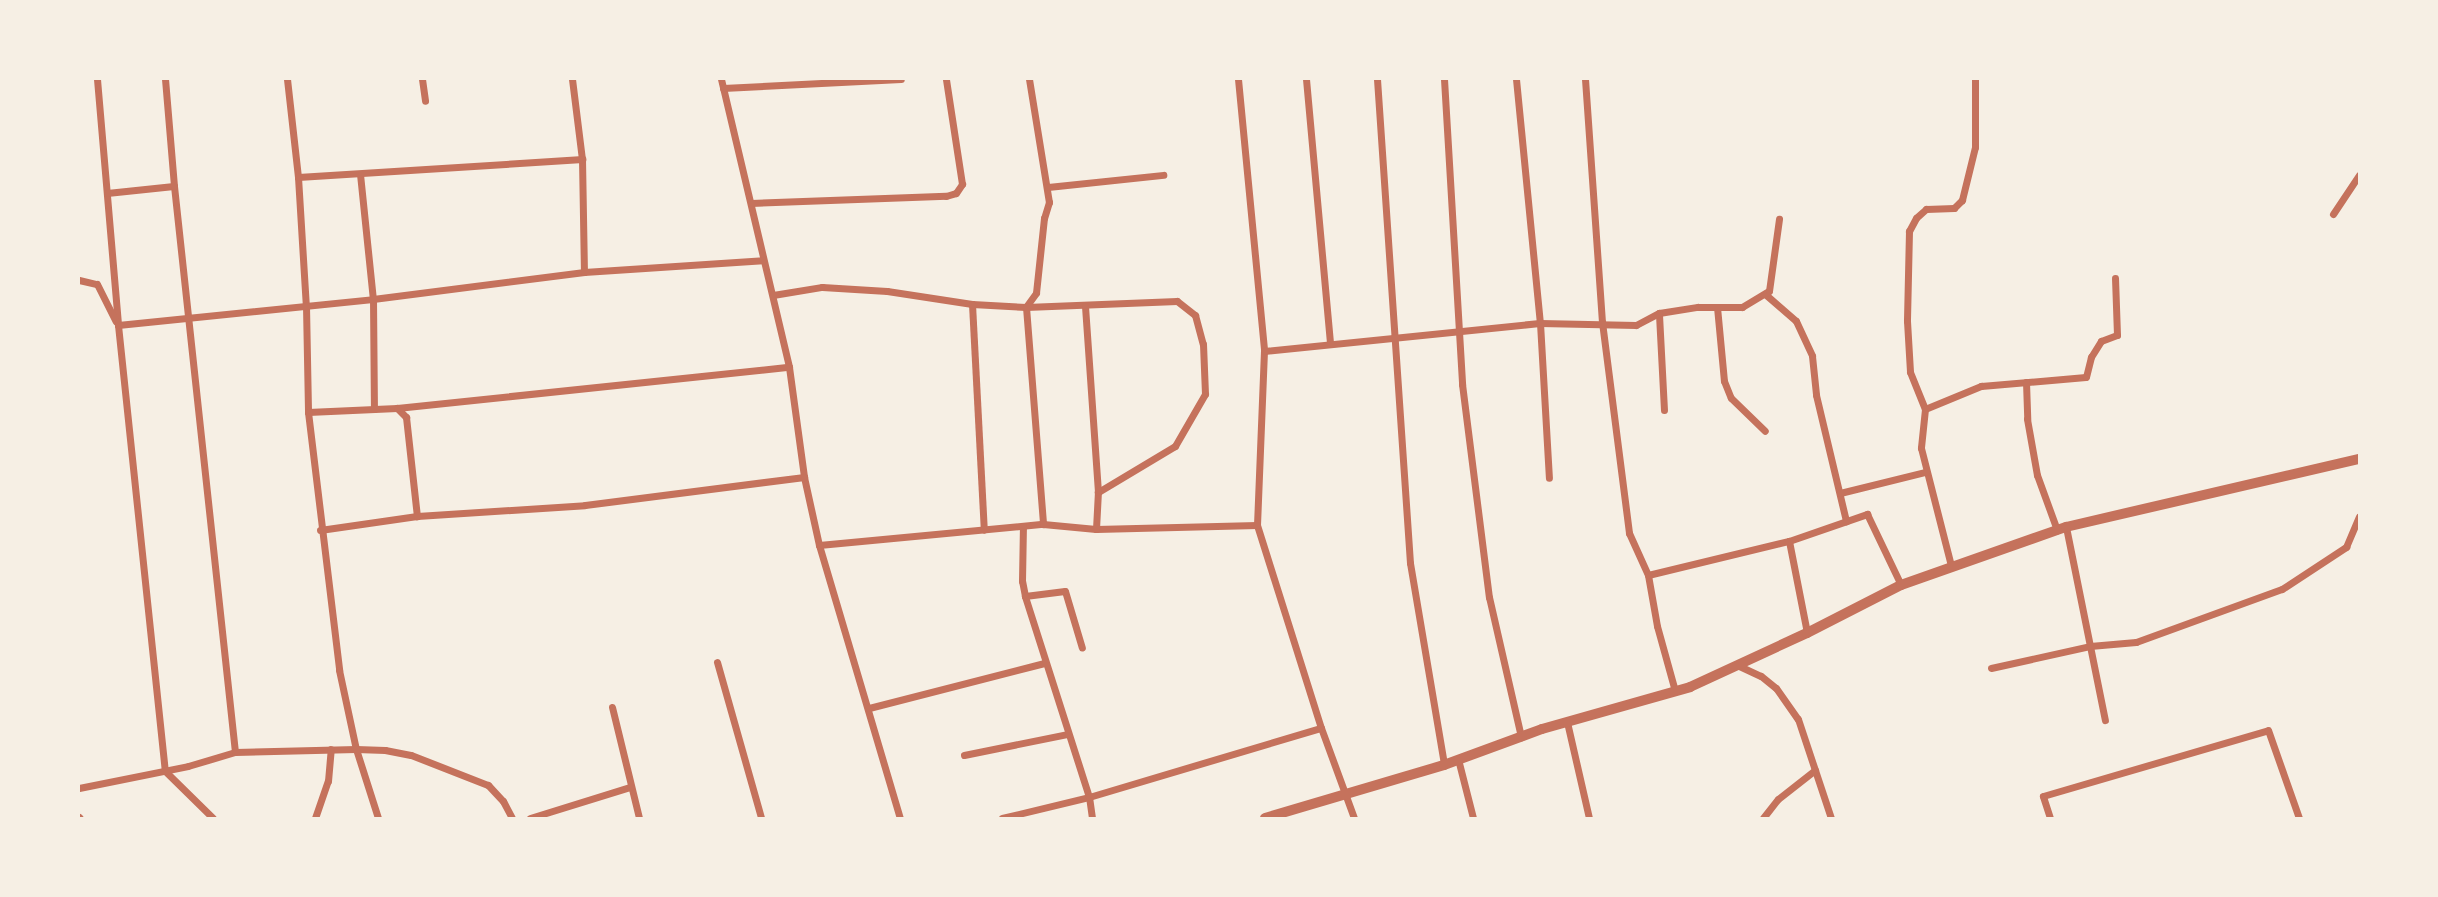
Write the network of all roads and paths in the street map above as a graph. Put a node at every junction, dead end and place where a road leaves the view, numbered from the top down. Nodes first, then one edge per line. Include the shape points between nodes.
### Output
1 (97, 79) edge
2 (165, 79) edge
3 (287, 79) edge
4 (422, 79) edge
5 (572, 79) edge
6 (721, 79) edge
7 (901, 79) edge
8 (946, 79) edge
9 (1029, 79) edge
10 (1238, 79) edge
11 (1306, 79) edge
12 (1377, 79) edge
13 (1444, 79) edge
14 (1516, 79) edge
15 (1585, 79) edge
16 (1975, 79) edge
17 (723, 88) junction
18 (425, 101) dead end
19 (582, 159) junction
20 (360, 174) junction
21 (2359, 175) edge
22 (1163, 176) dead end
23 (298, 177) junction
24 (174, 186) junction
25 (1048, 187) junction
26 (107, 193) junction
27 (751, 203) junction
28 (2333, 214) dead end
29 (1779, 219) dead end
30 (763, 260) junction
31 (584, 272) junction
32 (2115, 278) dead end
33 (79, 280) edge
34 (1765, 294) junction
35 (773, 295) junction
36 (373, 299) junction
37 (972, 304) junction
38 (306, 306) junction
39 (1086, 306) junction
40 (1026, 307) junction
41 (1717, 307) junction
42 (1658, 313) junction
43 (187, 317) junction
44 (1602, 322) junction
45 (1540, 323) junction
46 (118, 325) junction
47 (1460, 331) junction
48 (1396, 337) junction
49 (1330, 342) junction
50 (1264, 351) junction
51 (789, 367) junction
52 (2026, 382) junction
53 (397, 408) junction
54 (374, 409) junction
55 (1925, 409) junction
56 (1664, 410) dead end
57 (308, 412) junction
58 (1765, 431) dead end
59 (2359, 459) edge
60 (1926, 472) junction
61 (804, 477) junction
62 (1549, 478) dead end
63 (1098, 492) junction
64 (1840, 493) junction
65 (417, 516) junction
66 (2359, 517) edge
67 (1846, 521) junction
68 (1043, 524) junction
69 (1257, 525) junction
70 (1023, 526) junction
71 (2061, 528) junction
72 (1096, 529) junction
73 (320, 530) junction
74 (984, 530) junction
75 (1789, 541) junction
76 (820, 545) junction
77 (1951, 566) junction
78 (1648, 575) junction
79 (1901, 585) junction
80 (1025, 596) junction
81 (1807, 633) junction
82 (2090, 646) junction
83 (1082, 648) dead end
84 (717, 662) dead end
85 (1044, 663) junction
86 (1735, 664) junction
87 (1991, 668) dead end
88 (1675, 691) junction
89 (611, 707) dead end
90 (869, 708) junction
91 (2105, 720) dead end
92 (1567, 722) junction
93 (1321, 729) junction
94 (1067, 734) junction
95 (1521, 737) junction
96 (331, 749) junction
97 (356, 750) junction
98 (234, 752) junction
99 (964, 755) dead end
100 (1458, 760) junction
101 (1444, 765) junction
102 (1815, 770) junction
103 (165, 771) junction
104 (630, 787) junction
105 (79, 788) edge
106 (1348, 795) junction
107 (1089, 797) junction
108 (213, 818) edge
109 (315, 818) edge
110 (378, 818) edge
111 (512, 818) edge
112 (530, 818) edge
113 (639, 818) edge
114 (761, 818) edge
115 (900, 818) edge
116 (1002, 818) edge
117 (1092, 818) edge
118 (1265, 818) edge
119 (1354, 818) edge
120 (1474, 818) edge
121 (1589, 818) edge
122 (1763, 818) edge
123 (1831, 818) edge
124 (2050, 818) edge
125 (2299, 818) edge

1 - 26 street
2 - 24 street
3 - 23 street
4 - 18 street
5 - 19 street
6 - 17 street
7 - 17 street
8 - 27 street via 962,184 956,193
9 - 25 street
10 - 50 street
11 - 49 street
12 - 48 street
13 - 47 street
14 - 45 street
15 - 44 street
16 - 55 street via 1975,147 1962,200 1954,208 1926,209 1909,231 1910,372
17 - 27 street
19 - 20 street
19 - 31 street
20 - 23 street
20 - 36 street
21 - 28 street
22 - 25 street
23 - 38 street
24 - 26 street
24 - 43 street
25 - 40 street via 1036,293
26 - 46 street
27 - 30 street
29 - 34 street
30 - 31 street
30 - 35 street
31 - 36 street
32 - 52 street via 2117,335 2101,341 2086,377
33 - 46 street via 97,284
34 - 41 street via 1742,307
34 - 64 street via 1796,321 1812,356 1816,395
35 - 37 street via 822,287
35 - 51 street
36 - 38 street
36 - 54 street
37 - 40 street
37 - 74 street
38 - 43 street
38 - 57 street
39 - 40 street
39 - 63 street
39 - 63 street via 1177,302 1195,315 1203,344 1205,394 1175,446
40 - 68 street
41 - 42 street
41 - 58 street via 1724,381 1731,398
42 - 44 street via 1636,325
42 - 56 street
43 - 46 street
43 - 98 street
44 - 45 street
44 - 78 street via 1629,533
45 - 47 street
45 - 62 street
46 - 103 street
47 - 48 street
47 - 95 street via 1462,384 1489,597
48 - 49 street
48 - 101 street via 1410,563
49 - 50 street
50 - 69 street
51 - 53 street
51 - 61 street
52 - 55 street via 1981,386
52 - 71 street via 2037,475
53 - 54 street
53 - 65 street via 406,416
54 - 57 street
55 - 60 street via 1921,448
57 - 73 street
59 - 71 street
60 - 64 street
60 - 77 street
61 - 65 street via 585,505
61 - 76 street
63 - 72 street
64 - 67 street
65 - 73 street
66 - 82 street via 2346,547 2282,590 2136,642
67 - 75 street
67 - 79 street via 1867,514
68 - 70 street
68 - 72 street
69 - 72 street
69 - 93 street
70 - 74 street
70 - 80 street
71 - 77 street
71 - 82 street
73 - 97 street via 339,670
74 - 76 street
75 - 78 street
75 - 81 street
76 - 90 street
77 - 79 street
78 - 88 street
79 - 81 street
80 - 83 street via 1065,591
80 - 85 street
81 - 86 street
82 - 87 street
82 - 91 street
84 - 114 street
85 - 90 street
85 - 94 street
86 - 88 street
86 - 102 street via 1776,688 1798,719
88 - 92 street
89 - 104 street
90 - 115 street
92 - 95 street
92 - 121 street
93 - 106 street
93 - 107 street
94 - 99 street
94 - 107 street
95 - 100 street
96 - 97 street
96 - 98 street
96 - 109 street via 328,781
97 - 110 street
97 - 111 street via 411,755 488,785
98 - 103 street
100 - 101 street
100 - 120 street
101 - 106 street
102 - 122 street via 1778,799
102 - 123 street
103 - 105 street
103 - 108 street
104 - 112 street
104 - 113 street
106 - 118 street
106 - 119 street
107 - 116 street
107 - 117 street
124 - 125 street via 2043,796 2268,730

